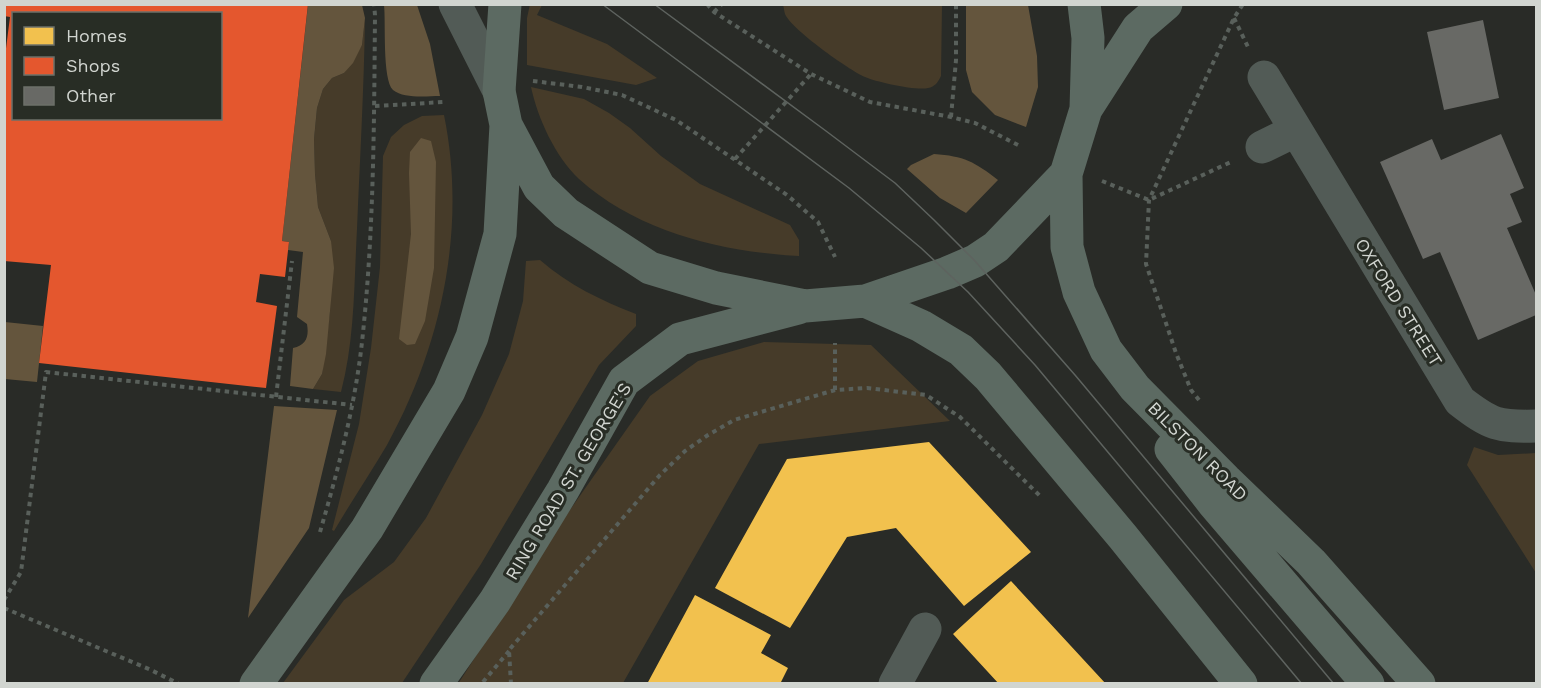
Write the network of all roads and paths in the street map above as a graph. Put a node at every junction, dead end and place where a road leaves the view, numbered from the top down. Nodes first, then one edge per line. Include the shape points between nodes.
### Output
1 (374, 4) edge
2 (455, 4) edge
3 (505, 4) edge
4 (707, 4) edge
5 (722, 4) edge
6 (956, 4) edge
7 (1084, 4) edge
8 (1166, 4) edge
9 (1243, 4) edge
10 (714, 12) junction
11 (811, 74) junction
12 (1264, 77) dead end
13 (530, 80) dead end
14 (499, 90) junction
15 (444, 102) dead end
16 (375, 106) junction
17 (1086, 109) junction
18 (951, 117) junction
19 (506, 125) junction
20 (1295, 131) junction
21 (1018, 145) dead end
22 (1262, 147) joint
23 (735, 159) junction
24 (1066, 174) junction
25 (1102, 181) dead end
26 (1149, 200) junction
27 (835, 257) dead end
28 (292, 261) dead end
29 (865, 301) junction
30 (805, 306) junction
31 (835, 343) dead end
32 (1135, 388) junction
33 (835, 390) junction
34 (1191, 390) dead end
35 (276, 397) junction
36 (352, 405) junction
37 (1536, 426) edge
38 (1045, 500) dead end
39 (320, 533) dead end
40 (4, 600) edge
41 (4, 608) edge
42 (925, 629) dead end
43 (509, 650) junction
44 (179, 684) edge
45 (256, 684) edge
46 (436, 684) edge
47 (482, 684) edge
48 (511, 684) edge
49 (895, 684) edge
50 (1241, 684) edge
51 (1368, 684) edge
52 (1419, 684) edge

1 - 16 path
2 - 14 street
3 - 14 highway
4 - 10 path
5 - 10 path
6 - 18 path
7 - 17 highway via 1088,38
8 - 17 highway via 1138,28
9 - 26 path
10 - 11 path
11 - 18 path via 870,102
11 - 23 path
12 - 20 street, OXFORD STREET
13 - 23 path via 622,95 676,120
14 - 19 highway
15 - 16 path
16 - 36 path via 370,253
17 - 24 highway
18 - 21 path via 975,123
19 - 30 highway via 539,187 566,213 650,268 716,288
19 - 45 highway via 500,234 472,337 449,392 367,529
20 - 22 street
20 - 37 street, OXFORD STREET via 1460,401 1484,419 1508,427
22 - 26 path
23 - 27 path via 788,195 818,222
24 - 29 highway via 996,247 975,261
24 - 32 highway, BILSTON ROAD via 1067,247 1079,292 1106,350
25 - 26 path
26 - 34 path via 1146,264
28 - 35 path
29 - 30 highway
29 - 50 highway via 951,344 988,376
30 - 46 highway, RING ROAD ST. GEORGE'S via 680,339 624,381 495,601
31 - 33 path
32 - 51 highway via 1168,446
32 - 52 highway, BILSTON ROAD via 1311,562
33 - 38 path via 867,388 926,395 960,417
33 - 43 path via 734,420 685,452 635,501
35 - 36 path
35 - 40 path via 46,372 21,572
36 - 39 path
41 - 44 path
42 - 49 street
43 - 47 path
43 - 48 path

